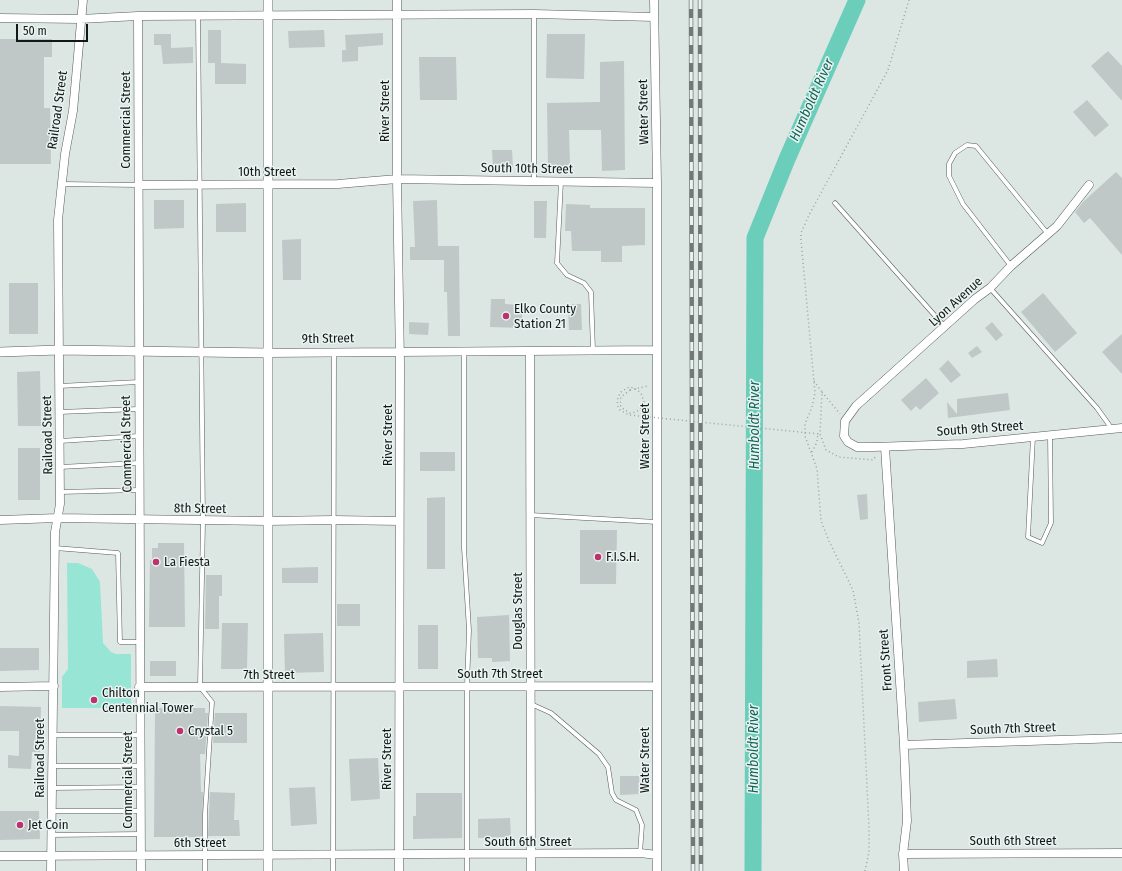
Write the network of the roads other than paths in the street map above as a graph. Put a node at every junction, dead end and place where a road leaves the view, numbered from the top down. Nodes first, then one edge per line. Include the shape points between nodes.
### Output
1 (83, 0) edge
2 (268, 0) edge
3 (398, 0) edge
4 (654, 0) edge
5 (398, 14) junction
6 (534, 14) junction
7 (138, 16) junction
8 (198, 16) junction
9 (268, 16) junction
10 (654, 17) junction
11 (0, 18) edge
12 (80, 19) junction
13 (397, 179) junction
14 (534, 181) junction
15 (561, 182) junction
16 (657, 183) junction
17 (62, 184) junction
18 (268, 184) junction
19 (138, 185) junction
20 (198, 185) junction
21 (1089, 185) dead end
22 (835, 203) dead end
23 (1048, 234) junction
24 (1011, 266) junction
25 (990, 288) junction
26 (945, 328) junction
27 (59, 350) junction
28 (656, 350) junction
29 (399, 351) junction
30 (593, 351) junction
31 (0, 352) edge
32 (138, 352) junction
33 (334, 352) junction
34 (464, 352) junction
35 (530, 352) junction
36 (201, 353) junction
37 (268, 353) junction
38 (139, 382) junction
39 (59, 386) junction
40 (139, 409) junction
41 (59, 412) junction
42 (1122, 428) edge
43 (1112, 429) junction
44 (1050, 435) junction
45 (139, 436) junction
46 (844, 436) joint
47 (1033, 437) junction
48 (60, 441) junction
49 (885, 446) junction
50 (140, 463) junction
51 (60, 467) junction
52 (140, 490) junction
53 (60, 492) junction
54 (530, 515) junction
55 (58, 518) junction
56 (0, 520) edge
57 (140, 520) junction
58 (333, 520) junction
59 (203, 521) junction
60 (268, 521) junction
61 (399, 521) junction
62 (657, 522) junction
63 (55, 548) junction
64 (140, 642) junction
65 (54, 686) junction
66 (399, 686) junction
67 (467, 686) junction
68 (530, 686) junction
69 (656, 686) junction
70 (0, 687) edge
71 (139, 687) junction
72 (200, 687) junction
73 (268, 687) junction
74 (333, 687) junction
75 (531, 704) junction
76 (52, 734) junction
77 (140, 735) junction
78 (1122, 738) edge
79 (904, 744) junction
80 (52, 766) junction
81 (140, 766) junction
82 (140, 787) junction
83 (52, 788) junction
84 (52, 811) junction
85 (140, 811) junction
86 (141, 834) junction
87 (51, 835) junction
88 (640, 853) junction
89 (1122, 853) edge
90 (467, 854) junction
91 (531, 854) junction
92 (657, 854) junction
93 (903, 854) junction
94 (51, 855) junction
95 (141, 855) junction
96 (205, 855) junction
97 (268, 855) junction
98 (332, 855) junction
99 (399, 855) junction
100 (0, 856) edge
101 (51, 871) edge
102 (141, 871) edge
103 (205, 871) edge
104 (268, 871) edge
105 (333, 871) edge
106 (399, 871) edge
107 (467, 871) edge
108 (531, 871) edge
109 (657, 871) edge
110 (904, 871) edge

1 - 12 street, Railroad Street
2 - 9 street
3 - 5 street, River Street
4 - 10 street, Water Street
5 - 6 street
5 - 9 street
5 - 13 street, River Street
6 - 10 street
6 - 14 lane
7 - 8 street
7 - 12 street
7 - 19 street, Commercial Street
8 - 9 street
8 - 20 lane
9 - 18 street
10 - 16 street, Water Street
11 - 12 street
12 - 17 street, Railroad Street via 73,111
13 - 14 street, South 10th Street
13 - 18 street, 10th Street via 338,184
13 - 29 street, River Street
14 - 15 street, South 10th Street
15 - 16 street, South 10th Street
15 - 30 lane via 557,263 567,276 584,283 591,292
16 - 28 street, Water Street
17 - 19 lane
17 - 27 street, Railroad Street via 58,220
18 - 20 street, 10th Street
18 - 37 street
19 - 20 street, 10th Street
19 - 32 street, Commercial Street
20 - 36 lane
21 - 23 street, Lyon Avenue
22 - 26 lane
23 - 24 street, Lyon Avenue
23 - 24 lane via 976,146 967,146 955,153 949,164 949,176 964,204
24 - 25 street, Lyon Avenue
25 - 26 street, Lyon Avenue
25 - 43 lane via 1097,408
26 - 46 street, Lyon Avenue via 856,406 845,421
27 - 31 street, 9th Street
27 - 32 street, 9th Street
27 - 39 street, Railroad Street
28 - 30 street, 9th Street
28 - 62 street, Water Street
29 - 33 street, 9th Street
29 - 34 street, 9th Street
29 - 61 street, River Street
30 - 35 street, 9th Street
32 - 36 street, 9th Street
32 - 38 street, Commercial Street
33 - 37 street, 9th Street
33 - 58 lane
34 - 35 street, 9th Street
34 - 67 lane via 464,548 469,630
35 - 54 street, Douglas Street
36 - 37 street, 9th Street
36 - 59 lane
37 - 60 street
38 - 39 lane
38 - 40 street, Commercial Street
39 - 41 street, Railroad Street
40 - 41 lane
40 - 45 street, Commercial Street
41 - 48 street, Railroad Street
42 - 43 street, South 9th Street
43 - 44 street, South 9th Street
44 - 47 street, South 9th Street
44 - 47 lane via 1051,523 1042,543 1028,537
45 - 48 lane
45 - 50 street, Commercial Street
46 - 49 street, South 9th Street via 857,447
47 - 49 street, South 9th Street via 962,444
48 - 51 street, Railroad Street
49 - 79 street, Front Street
50 - 51 lane
50 - 52 street, Commercial Street
51 - 53 street, Railroad Street
52 - 53 lane
52 - 57 street, Commercial Street
53 - 55 street, Railroad Street
54 - 62 lane
54 - 68 street, Douglas Street
55 - 56 street, 8th Street
55 - 57 street, 8th Street
55 - 63 street, Railroad Street
57 - 59 street, 8th Street
57 - 64 street, Commercial Street
58 - 60 street, 8th Street
58 - 61 street, 8th Street
58 - 74 lane
59 - 60 street, 8th Street
59 - 72 lane
60 - 73 street
61 - 66 street, River Street
62 - 69 street, Water Street
63 - 64 lane via 118,553 120,642
63 - 65 street, Railroad Street
64 - 71 street, Commercial Street
65 - 70 street
65 - 76 street, Railroad Street
66 - 67 street, South 7th Street
66 - 74 street, 7th Street
66 - 99 street, River Street
67 - 68 street, South 7th Street
67 - 90 lane
68 - 69 street, South 7th Street
68 - 75 street, Douglas Street
69 - 92 street, Water Street
71 - 72 street, 7th Street
71 - 77 street, Commercial Street
72 - 73 street, 7th Street
72 - 96 lane via 212,702
73 - 74 street, 7th Street
73 - 97 street
74 - 98 lane
75 - 88 lane via 551,713 599,754 608,767 612,792 616,800 636,810 642,825
75 - 91 street, Douglas Street
76 - 77 lane
76 - 80 street, Railroad Street
77 - 81 street, Commercial Street
78 - 79 street, South 7th Street
79 - 93 street, Front Street via 907,821
80 - 81 lane
80 - 83 street, Railroad Street
81 - 82 street, Commercial Street
82 - 83 lane
82 - 85 street, Commercial Street
83 - 84 street, Railroad Street
84 - 85 lane
84 - 87 street, Railroad Street
85 - 86 street, Commercial Street
86 - 87 lane
86 - 95 street, Commercial Street
87 - 94 street, Railroad Street
88 - 91 street, South 6th Street
88 - 92 street, South 6th Street
89 - 93 street, South 6th Street
90 - 91 street, South 6th Street
90 - 99 street, South 6th Street
90 - 107 lane
91 - 108 street, Douglas Street
92 - 109 street, Water Street
93 - 110 street, Front Street
94 - 95 street, 6th Street
94 - 100 street, 6th Street
94 - 101 street, Railroad Street
95 - 96 street, 6th Street
95 - 102 street, Commercial Street
96 - 97 street, 6th Street
96 - 103 lane
97 - 98 street, 6th Street
97 - 104 street
98 - 99 street, 6th Street
98 - 105 lane
99 - 106 street, River Street

